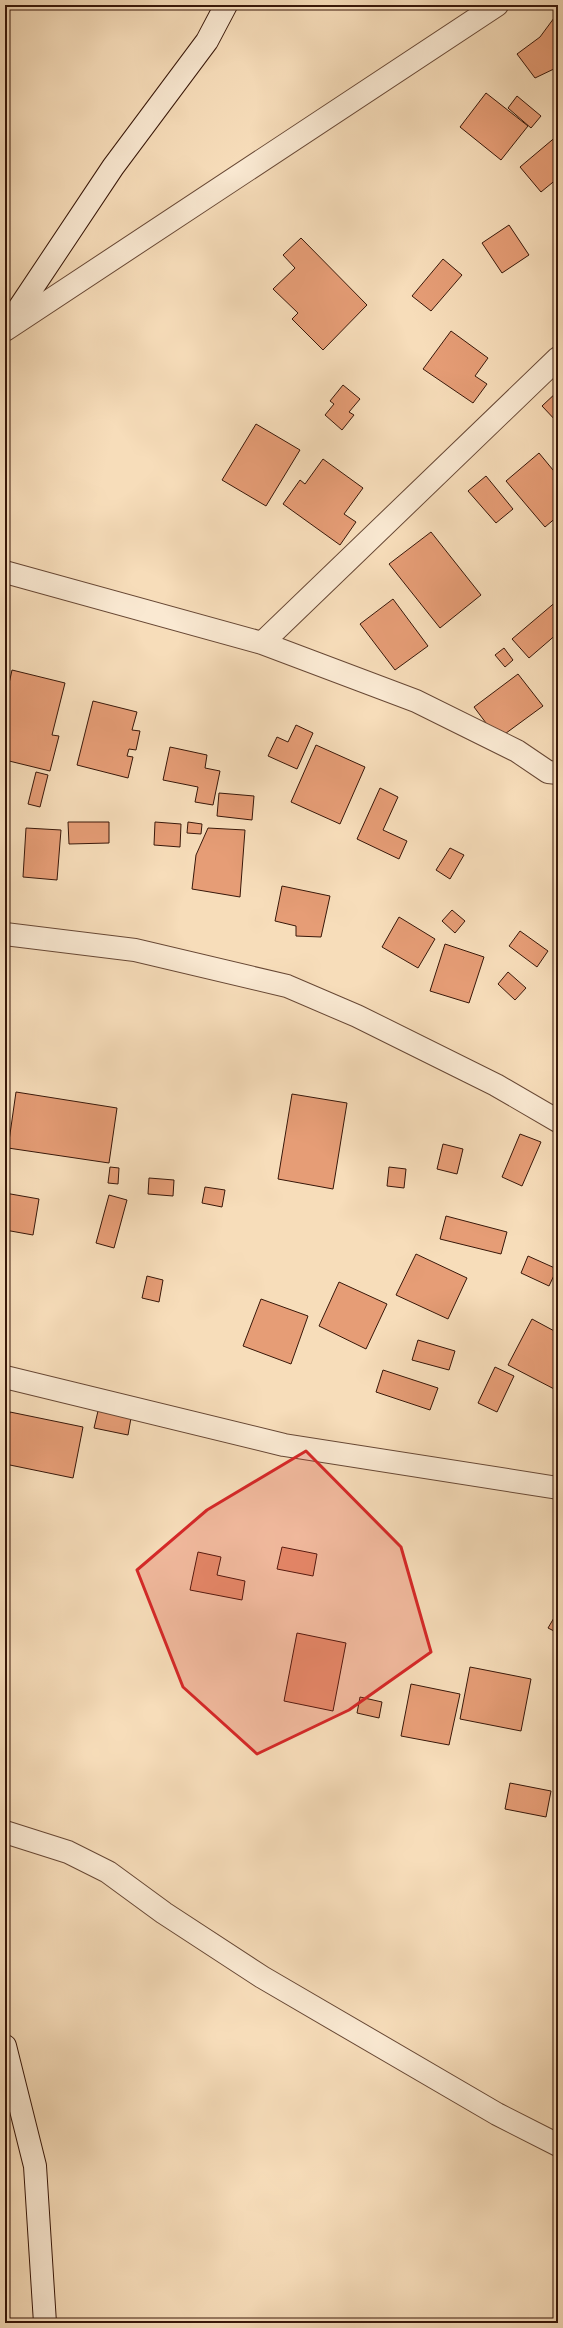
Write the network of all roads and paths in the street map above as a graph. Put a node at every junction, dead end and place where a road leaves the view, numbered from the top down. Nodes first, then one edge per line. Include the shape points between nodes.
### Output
1 (226, 5) edge
2 (497, 5) edge
3 (5, 330) edge
4 (558, 358) edge
5 (5, 572) edge
6 (262, 643) junction
7 (555, 778) edge
8 (5, 934) edge
9 (558, 1121) edge
10 (5, 1377) edge
11 (558, 1488) edge
12 (5, 1832) edge
13 (5, 2046) edge
14 (558, 2144) edge
15 (45, 2323) edge

1 - 3 street via 207,40 113,167
2 - 3 street
4 - 6 street
5 - 6 street
6 - 7 street via 416,701 517,751
8 - 9 street via 135,950 287,986 357,1016 496,1085
10 - 11 street via 284,1445
12 - 14 street via 68,1852 108,1872 164,1913 262,1977 498,2114
13 - 15 street via 35,2166

